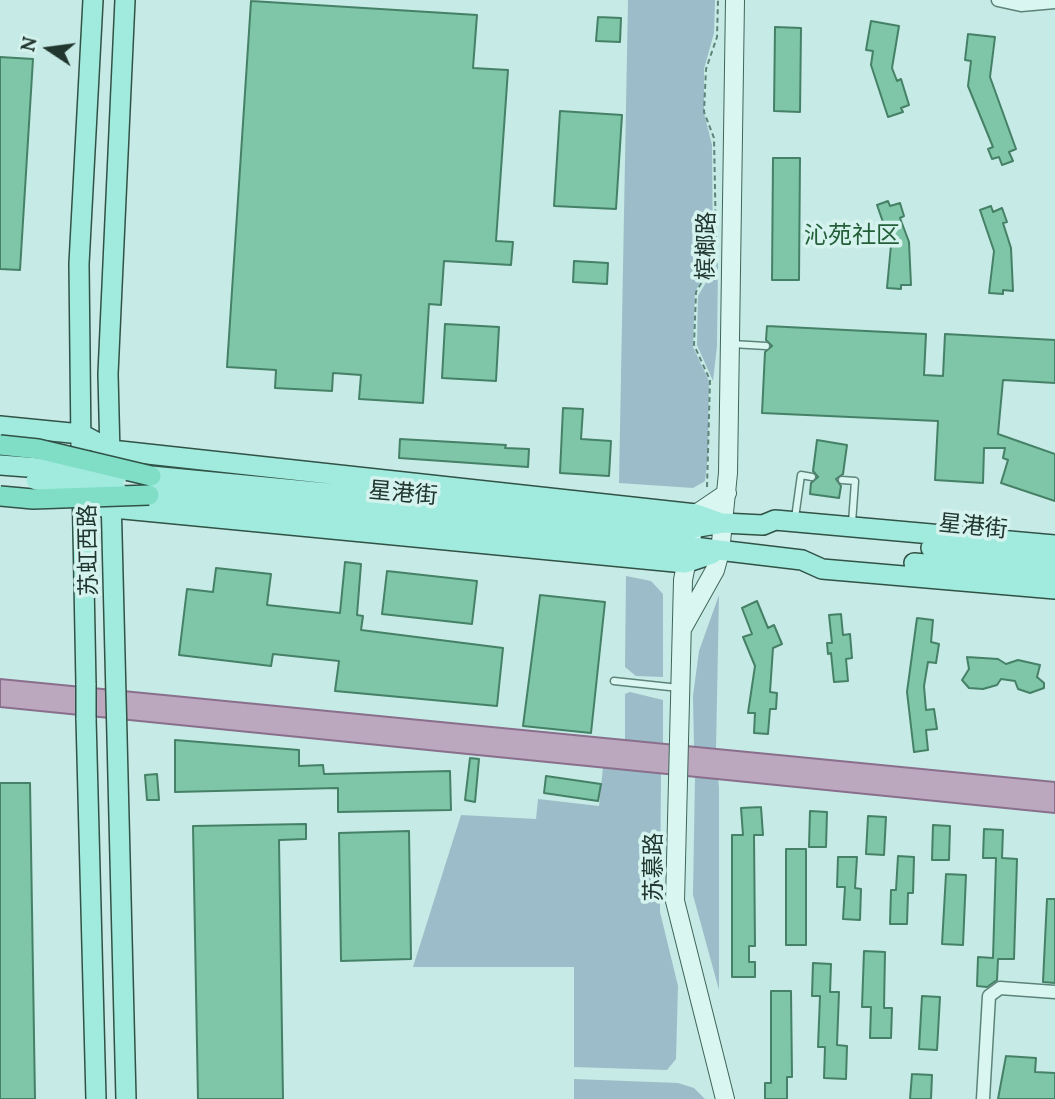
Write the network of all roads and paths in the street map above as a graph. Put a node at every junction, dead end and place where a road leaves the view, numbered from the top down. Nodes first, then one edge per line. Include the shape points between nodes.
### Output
1 (93, 0) edge
2 (125, 0) edge
3 (718, 0) edge
4 (735, 0) edge
5 (998, 0) edge
6 (1055, 2) edge
7 (716, 246) dead end
8 (716, 259) dead end
9 (730, 344) junction
10 (766, 346) dead end
11 (0, 426) edge
12 (81, 434) junction
13 (0, 445) edge
14 (111, 450) junction
15 (0, 465) edge
16 (0, 477) edge
17 (812, 477) dead end
18 (842, 480) dead end
19 (150, 486) junction
20 (705, 491) dead end
21 (727, 493) junction
22 (0, 496) edge
23 (81, 504) junction
24 (113, 508) junction
25 (794, 522) junction
26 (723, 523) junction
27 (763, 525) junction
28 (851, 528) junction
29 (690, 538) junction
30 (1055, 545) edge
31 (720, 552) junction
32 (802, 560) junction
33 (1055, 560) edge
34 (1055, 576) edge
35 (1055, 589) edge
36 (682, 629) junction
37 (614, 681) dead end
38 (681, 689) junction
39 (1055, 992) edge
40 (96, 1099) edge
41 (127, 1099) edge
42 (725, 1099) edge
43 (983, 1099) edge

1 - 12 main road, 苏虹西路 via 79,264
2 - 14 main road, 苏虹西路 via 108,318
3 - 7 path via 717,37 706,69 704,112 714,138
4 - 9 main road, 槟榔路
5 - 6 street via 1021,5
8 - 20 path via 696,292 694,345 710,380
9 - 10 lane
9 - 21 main road, 槟榔路
11 - 12 main road
12 - 14 main road
12 - 23 main road, 苏虹西路
13 - 19 highway, bridge via 38,449
14 - 24 main road, 苏虹西路
14 - 29 main road
15 - 19 main road, 星港街, bridge
16 - 19 main road, 星港街, bridge
17 - 25 lane via 801,475
18 - 28 lane via 855,481
19 - 22 highway, bridge via 33,499
19 - 29 main road, 星港街
21 - 26 main road, 苏慕路
21 - 29 main road
23 - 24 main road
23 - 40 main road, 苏虹西路, bridge
24 - 29 main road
24 - 41 main road, 苏虹西路
25 - 27 main road, 星港街 via 775,520
25 - 28 main road, 星港街
26 - 27 main road, 星港街
26 - 29 main road, 星港街
26 - 31 main road, 苏慕路
27 - 33 main road, 星港街 via 774,533
28 - 30 main road, 星港街
29 - 31 main road
29 - 36 main road, 苏慕路
31 - 32 main road, 星港街
31 - 36 main road, 苏慕路
32 - 34 main road, 星港街 via 822,555
32 - 35 main road, 星港街 via 822,569
36 - 38 main road, 苏慕路
37 - 38 lane
38 - 42 main road, 苏慕路 via 675,901
39 - 43 street via 1000,988 989,996

